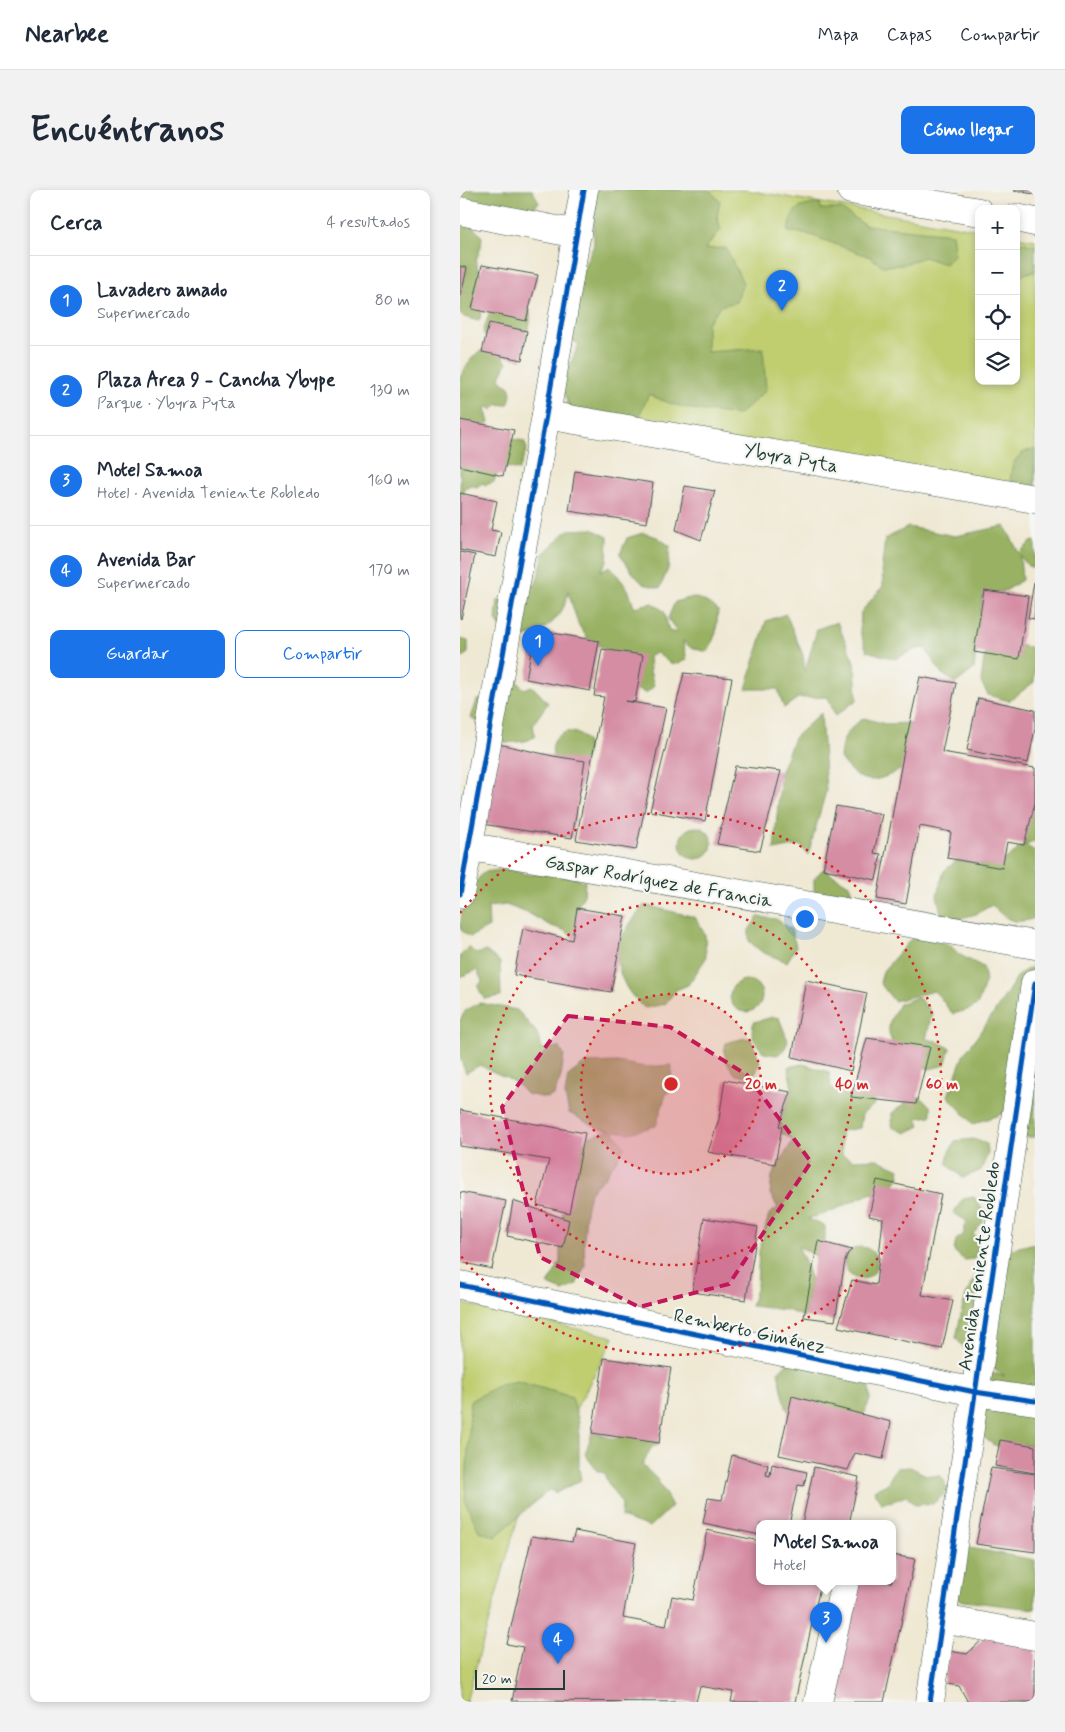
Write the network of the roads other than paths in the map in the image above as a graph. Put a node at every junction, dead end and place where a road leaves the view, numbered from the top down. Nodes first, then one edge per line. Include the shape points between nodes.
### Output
1 (584, 190) edge
2 (851, 190) edge
3 (460, 211) edge
4 (975, 211) edge
5 (1020, 219) edge
6 (1035, 222) edge
7 (577, 234) junction
8 (546, 414) junction
9 (1035, 500) edge
10 (464, 846) edge
11 (460, 894) edge
12 (1035, 945) edge
13 (1035, 983) edge
14 (460, 1285) edge
15 (975, 1392) junction
16 (1035, 1401) edge
17 (844, 1585) edge
18 (942, 1619) junction
19 (1035, 1636) edge
20 (818, 1702) edge
21 (930, 1702) edge

1 - 7 street
2 - 4 street
3 - 7 street
5 - 6 street
7 - 8 street
8 - 9 street, Ybyra Pyta
8 - 10 street
10 - 11 street
10 - 12 street, Gaspar Rodríguez de Francia
13 - 15 street, Avenida Teniente Robledo
14 - 15 street, Remberto Giménez
15 - 16 street, Remberto Giménez
15 - 18 street, Avenida Teniente Robledo
17 - 20 street
18 - 19 street
18 - 21 street, Avenida Teniente Robledo

